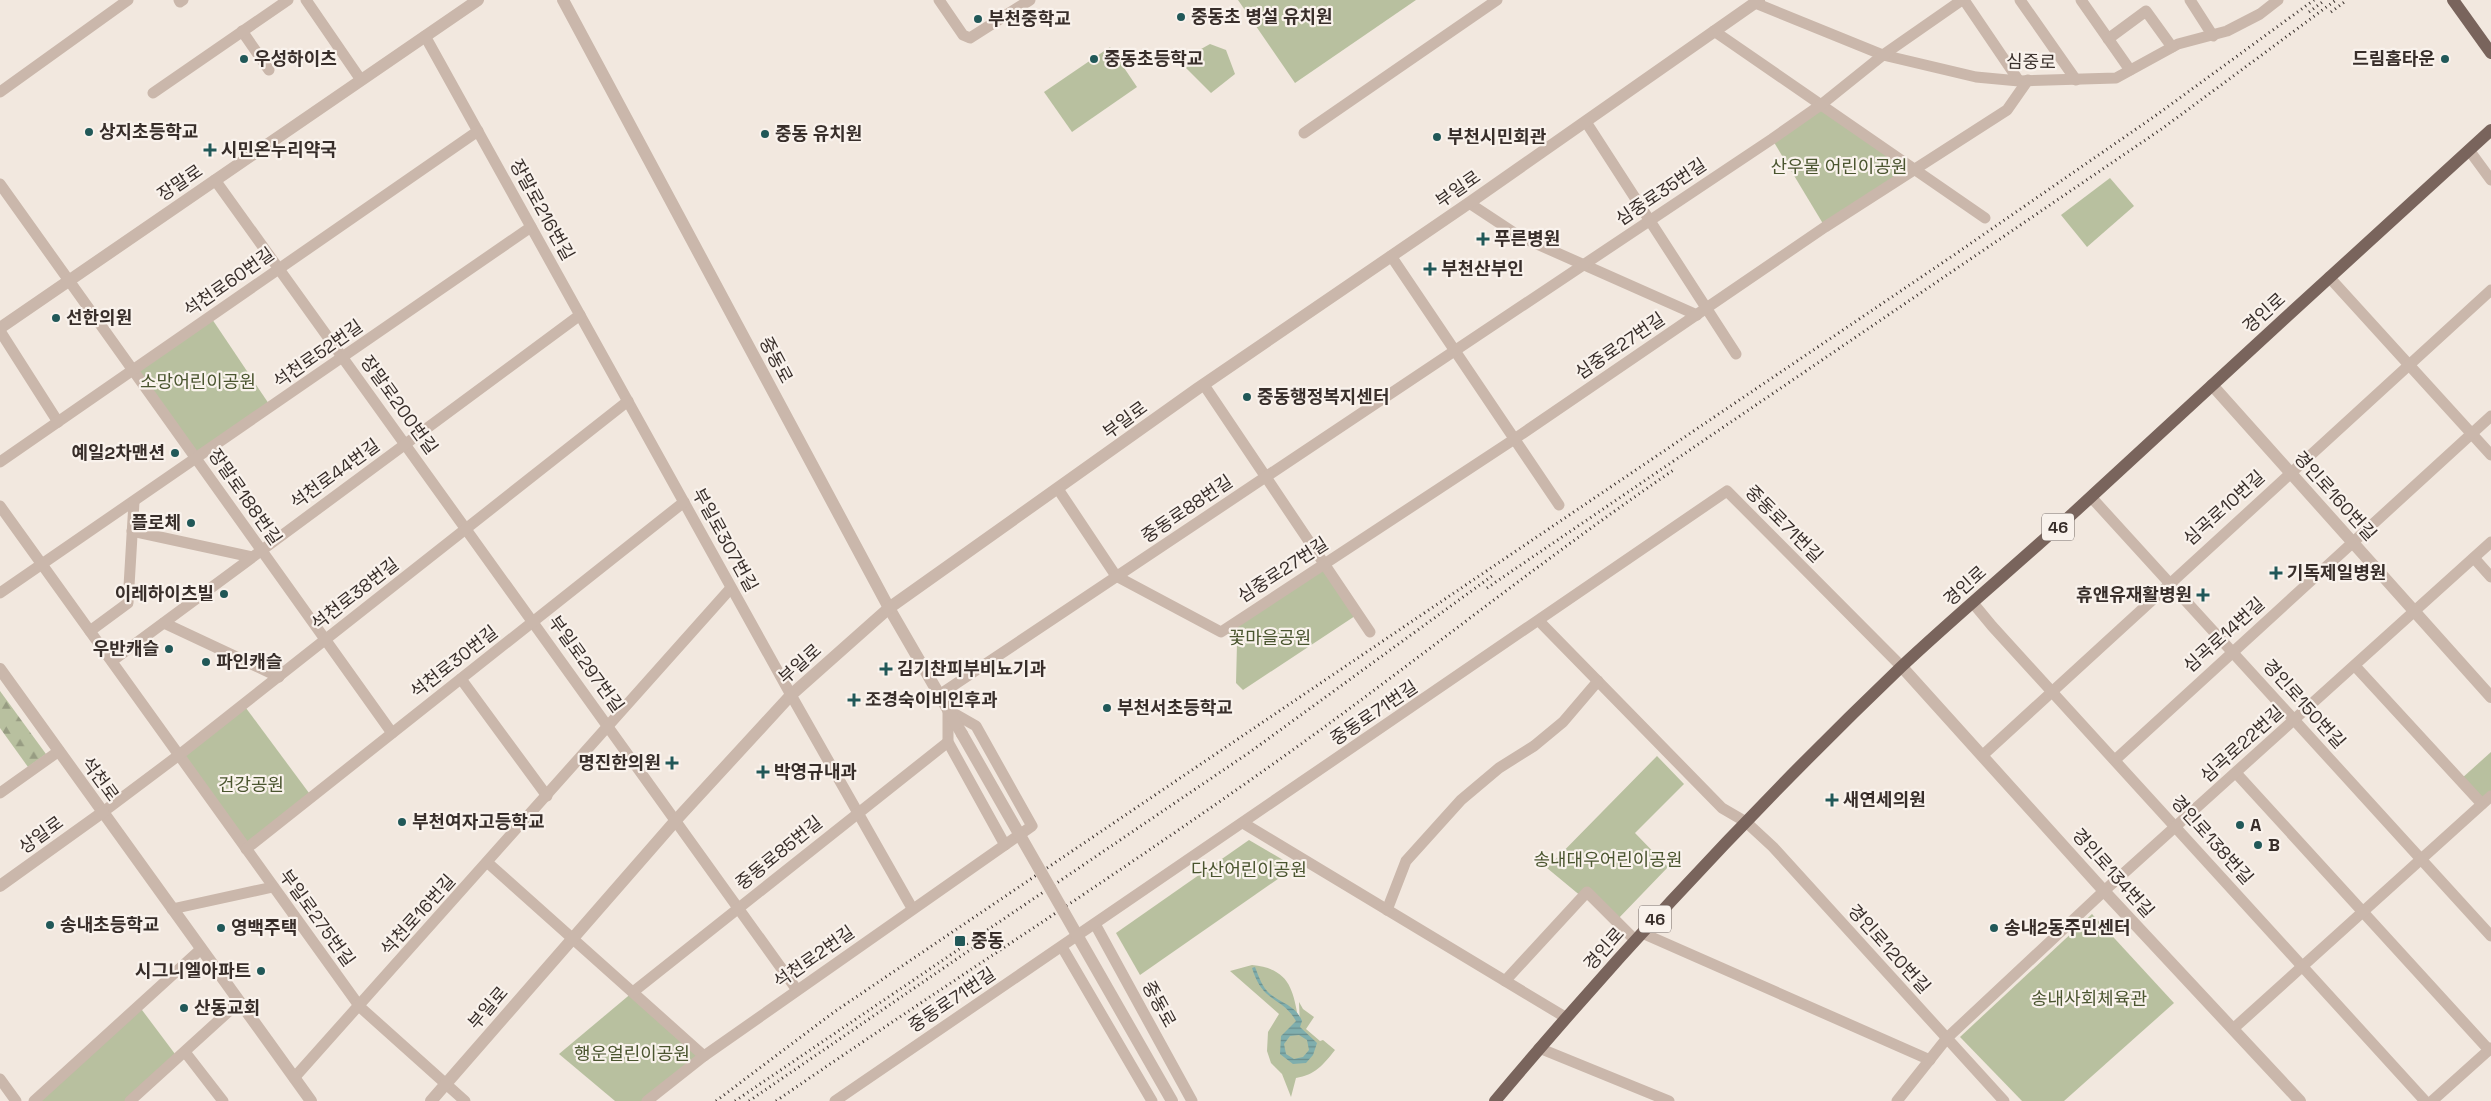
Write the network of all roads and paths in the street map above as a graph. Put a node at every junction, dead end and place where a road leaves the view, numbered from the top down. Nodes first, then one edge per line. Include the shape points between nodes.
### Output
1 (128, 0) edge
2 (179, 0) edge
3 (183, 0) edge
4 (288, 0) edge
5 (306, 0) edge
6 (478, 0) edge
7 (563, 0) edge
8 (939, 0) edge
9 (1030, 0) edge
10 (1497, 0) edge
11 (1963, 0) edge
12 (2020, 0) edge
13 (2081, 0) edge
14 (2191, 0) edge
15 (2278, 0) edge
16 (2453, 0) edge
17 (1754, 1) edge
18 (1714, 31) junction
19 (242, 32) junction
20 (425, 36) junction
21 (2213, 36) junction
22 (2108, 39) junction
23 (2172, 47) junction
24 (2491, 53) edge
25 (1883, 56) junction
26 (269, 70) dead end
27 (2130, 70) junction
28 (361, 80) junction
29 (2023, 80) junction
30 (2076, 80) junction
31 (0, 92) edge
32 (153, 93) dead end
33 (1822, 104) junction
34 (1586, 122) junction
35 (2491, 130) edge
36 (478, 131) junction
37 (1304, 132) dead end
38 (2469, 150) junction
39 (1916, 169) junction
40 (215, 180) junction
41 (2491, 180) edge
42 (0, 184) edge
43 (4, 196) edge
44 (1469, 203) junction
45 (1985, 218) dead end
46 (1650, 221) junction
47 (531, 227) junction
48 (1391, 256) junction
49 (1585, 265) junction
50 (279, 268) junction
51 (2329, 277) junction
52 (68, 281) junction
53 (2491, 290) edge
54 (1702, 312) junction
55 (580, 315) junction
56 (0, 329) edge
57 (1454, 352) junction
58 (1736, 354) dead end
59 (343, 358) junction
60 (2409, 365) junction
61 (132, 370) junction
62 (1204, 384) junction
63 (2212, 385) junction
64 (628, 401) junction
65 (2491, 416) edge
66 (58, 422) junction
67 (2472, 433) junction
68 (1513, 440) junction
69 (406, 444) junction
70 (2491, 455) edge
71 (196, 459) junction
72 (0, 462) edge
73 (2290, 472) junction
74 (1265, 478) junction
75 (1058, 489) junction
76 (2091, 497) junction
77 (134, 502) junction
78 (684, 502) junction
79 (1559, 505) dead end
80 (0, 506) edge
81 (466, 528) junction
82 (132, 531) junction
83 (2352, 542) junction
84 (2491, 542) edge
85 (257, 554) junction
86 (2474, 558) junction
87 (42, 564) junction
88 (1324, 564) junction
89 (1116, 576) junction
90 (2491, 577) edge
91 (2169, 582) junction
92 (731, 588) junction
93 (0, 593) edge
94 (1973, 603) junction
95 (889, 608) junction
96 (2415, 612) junction
97 (534, 621) junction
98 (1539, 621) junction
99 (164, 623) junction
100 (90, 631) junction
101 (1370, 632) dead end
102 (325, 640) junction
103 (2232, 651) junction
104 (112, 661) junction
105 (2355, 666) junction
106 (1902, 667) junction
107 (0, 669) edge
108 (279, 677) junction
109 (461, 679) junction
110 (1598, 681) junction
111 (2051, 691) junction
112 (791, 695) junction
113 (939, 695) junction
114 (2491, 697) edge
115 (948, 710) junction
116 (2295, 720) junction
117 (609, 726) junction
118 (392, 733) junction
119 (948, 742) junction
120 (58, 750) junction
121 (179, 755) junction
122 (1983, 755) junction
123 (2115, 760) junction
124 (2236, 773) junction
125 (2, 787) edge
126 (548, 796) junction
127 (2491, 796) edge
128 (2482, 804) junction
129 (103, 812) junction
130 (858, 813) junction
131 (677, 819) junction
132 (1746, 822) junction
133 (1244, 823) junction
134 (2177, 827) junction
135 (1005, 845) junction
136 (246, 849) junction
137 (2421, 859) junction
138 (488, 863) junction
139 (0, 886) edge
140 (273, 887) junction
141 (2104, 891) junction
142 (739, 908) junction
143 (912, 908) junction
144 (172, 909) junction
145 (1388, 910) junction
146 (2362, 912) junction
147 (1095, 924) junction
148 (2491, 936) edge
149 (1638, 937) junction
150 (572, 938) junction
151 (1062, 947) junction
152 (201, 949) junction
153 (2301, 967) junction
154 (1505, 981) junction
155 (797, 990) junction
156 (633, 992) junction
157 (239, 1002) junction
158 (360, 1007) junction
159 (1565, 1017) junction
160 (2233, 1029) junction
161 (1947, 1038) junction
162 (1539, 1048) junction
163 (2490, 1049) edge
164 (185, 1052) junction
165 (704, 1056) junction
166 (1930, 1060) junction
167 (294, 1078) junction
168 (0, 1079) edge
169 (446, 1084) junction
170 (16, 1101) edge
171 (34, 1101) edge
172 (130, 1101) edge
173 (222, 1101) edge
174 (311, 1101) edge
175 (430, 1101) edge
176 (465, 1101) edge
177 (647, 1101) edge
178 (835, 1101) edge
179 (1152, 1101) edge
180 (1172, 1101) edge
181 (1192, 1101) edge
182 (1494, 1101) edge
183 (1669, 1101) edge
184 (1897, 1101) edge
185 (2004, 1101) edge
186 (2300, 1101) edge
187 (2425, 1101) edge
188 (2432, 1101) edge

1 - 31 street
2 - 3 street
4 - 19 street
5 - 28 street
6 - 20 street, 장말로
7 - 95 street, 중동로
8 - 9 street via 963,35 970,38
10 - 37 street
11 - 25 street
11 - 29 street
12 - 30 street
13 - 22 street
14 - 21 street
15 - 21 street, 심중로 via 2260,14
16 - 24 main road
17 - 18 street, 부일로
17 - 25 street, 심중로
18 - 33 street
18 - 34 street, 부일로
19 - 26 street
19 - 32 street
20 - 28 street, 장말로
20 - 36 street, 장말로216번길
21 - 23 street, 심중로
22 - 23 street via 2146,11
22 - 27 street
23 - 27 street, 심중로
25 - 29 street, 심중로 via 1976,77
25 - 33 street, 심중로35번길
27 - 30 street, 심중로 via 2116,78
28 - 40 street, 장말로
29 - 30 street, 심중로
29 - 39 street, 심중로27번길 via 2007,110
33 - 39 street
33 - 46 street, 심중로35번길
34 - 44 street, 부일로
34 - 46 street
35 - 38 main road, 경인로 / 46
36 - 47 street, 장말로216번길
36 - 50 street, 석천로60번길
38 - 41 street
38 - 51 main road, 경인로 / 46
39 - 45 street
39 - 54 street, 심중로27번길
40 - 50 street, 장말로200번길
40 - 52 street, 장말로
42 - 43 street, 장말로188번길
43 - 52 street, 장말로188번길
44 - 48 street, 부일로
44 - 49 street via 1519,236
46 - 49 street, 심중로35번길
46 - 54 street
47 - 55 street, 장말로216번길
47 - 59 street, 석천로52번길
48 - 57 street
48 - 62 street, 부일로
49 - 54 street
49 - 57 street, 심중로35번길
50 - 59 street, 장말로200번길
50 - 61 street, 석천로60번길
51 - 60 street
51 - 63 main road, 경인로 / 46
52 - 56 street, 장말로
52 - 61 street, 장말로188번길
53 - 60 street, 심곡로10번길
54 - 58 street
54 - 68 street, 심중로27번길
55 - 64 street, 장말로216번길
55 - 69 street, 석천로44번길
56 - 66 street
57 - 68 street
57 - 74 street, 중동로88번길
59 - 69 street, 장말로200번길
59 - 71 street, 석천로52번길
60 - 67 street
60 - 73 street, 심곡로10번길
61 - 66 street, 석천로60번길
61 - 71 street, 장말로188번길
62 - 74 street
62 - 75 street, 부일로
63 - 73 street, 경인로160번길
63 - 76 main road, 경인로 / 46
64 - 78 street, 부일로307번길
64 - 81 street, 석천로38번길
65 - 67 street, 심곡로14번길
66 - 72 street, 석천로60번길
67 - 70 street
67 - 83 street, 심곡로14번길
68 - 79 street
68 - 88 street, 심중로27번길
69 - 81 street, 장말로200번길
69 - 85 street, 석천로44번길
71 - 77 street, 석천로52번길
71 - 85 street, 장말로188번길
73 - 83 street, 경인로160번길
73 - 91 street, 심곡로10번길
74 - 88 street
74 - 89 street, 중동로88번길
75 - 89 street
75 - 95 street, 부일로
76 - 91 street, 경인로150번길
76 - 94 main road, 경인로 / 46
77 - 82 street
77 - 87 street, 석천로52번길
78 - 92 street, 부일로307번길
78 - 97 street, 석천로30번길
80 - 87 street, 부일로275번길
81 - 97 street, 부일로297번길
81 - 102 street, 석천로38번길
82 - 85 street
82 - 100 street via 128,604
83 - 96 street, 경인로160번길
83 - 103 street, 심곡로14번길
84 - 86 street, 심곡로22번길
85 - 99 street, 석천로44번길
85 - 102 street, 장말로188번길
86 - 90 street
86 - 96 street, 심곡로22번길
87 - 93 street, 석천로52번길
87 - 100 street, 부일로275번길
88 - 89 street, 심중로27번길 via 1223,631
88 - 101 street
89 - 113 street, 중동로88번길
91 - 103 street, 경인로150번길
91 - 111 street, 심곡로10번길
92 - 112 street, 부일로307번길
92 - 117 street, 석천로16번길
94 - 106 main road, 경인로 / 46
94 - 111 street, 경인로138번길
95 - 112 street, 부일로
95 - 113 street, 중동로
96 - 105 street, 심곡로22번길
96 - 114 street, 경인로160번길
97 - 109 street, 석천로30번길
97 - 117 street, 부일로297번길
98 - 106 street, 중동로71번길 via 1727,491
98 - 110 street, 경인로120번길
98 - 133 street, 중동로71번길
99 - 104 street, 석천로44번길
99 - 108 street
100 - 104 street, 부일로275번길
102 - 108 street, 석천로38번길
102 - 118 street, 장말로188번길
103 - 116 street, 경인로150번길
103 - 123 street, 심곡로14번길
104 - 121 street, 부일로275번길
105 - 116 street, 심곡로22번길
105 - 128 street
106 - 122 street, 경인로134번길
106 - 132 main road, 경인로 / 46
107 - 120 street, 석천로
108 - 121 street, 석천로38번길
109 - 118 street, 석천로30번길
109 - 126 street
110 - 132 street, 경인로120번길 via 1722,808
110 - 145 street via 1563,722 1534,746 1499,768 1455,807 1406,861
111 - 122 street, 심곡로10번길
111 - 123 street, 경인로138번길
112 - 130 street, 부일로307번길
112 - 131 street, 부일로
113 - 115 street, 중동로
115 - 119 street
115 - 135 street, 석천로2번길 via 976,726 1032,826
115 - 180 street, 중동로, bridge
116 - 124 street, 심곡로22번길
116 - 137 street, 경인로150번길
117 - 126 street, 석천로16번길
117 - 131 street, 부일로297번길
118 - 136 street, 석천로30번길
119 - 130 street, 중동로85번길
119 - 135 street
120 - 125 street
120 - 129 street, 석천로
121 - 129 street, 석천로38번길
121 - 136 street, 부일로275번길
122 - 141 street, 경인로134번길
123 - 134 street, 경인로138번길
124 - 134 street, 심곡로22번길
124 - 146 street
126 - 138 street, 석천로16번길
127 - 128 street
128 - 137 street
129 - 139 street, 상일로
129 - 144 street, 석천로
130 - 142 street, 중동로85번길
130 - 143 street, 부일로307번길
131 - 142 street, 부일로297번길
131 - 150 street, 부일로
132 - 149 main road, 경인로 / 46
132 - 161 street, 경인로120번길 via 1773,847
133 - 145 street
133 - 147 street, 중동로71번길
134 - 141 street, 심곡로22번길
134 - 153 street, 경인로138번길
135 - 143 street, 석천로2번길
136 - 140 street, 부일로275번길
137 - 146 street
137 - 148 street, 경인로150번길
138 - 150 street
138 - 158 street, 석천로16번길
140 - 144 street
140 - 158 street, 부일로275번길
141 - 160 street, 경인로134번길
141 - 161 street, 심곡로22번길
142 - 155 street, 부일로297번길
142 - 156 street, 중동로85번길
143 - 155 street, 석천로2번길
144 - 152 street, 석천로
145 - 154 street
146 - 153 street
146 - 163 street
147 - 151 street, 중동로71번길
147 - 181 street, 중동로
149 - 154 street via 1587,892
149 - 159 main road, 경인로 / 46
149 - 166 street
150 - 156 street
150 - 169 street, 부일로
151 - 178 street, 중동로71번길
151 - 179 street
152 - 157 street, 석천로
152 - 171 street
153 - 160 street
153 - 187 street, 경인로138번길
154 - 159 street
155 - 165 street, 석천로2번길
156 - 165 street
157 - 164 street
157 - 167 street, 석천로
158 - 167 street, 석천로16번길
158 - 169 street, 부일로275번길
159 - 162 main road, 경인로 / 46
160 - 186 street, 경인로134번길
161 - 166 street, 심곡로22번길
161 - 185 street, 경인로120번길
162 - 182 main road, 경인로 / 46
162 - 183 street
163 - 188 street
164 - 172 street
164 - 173 street
165 - 177 street, 석천로2번길
166 - 184 street, 심곡로22번길
167 - 174 street, 석천로
168 - 170 street
169 - 175 street, 부일로
169 - 176 street, 부일로275번길

